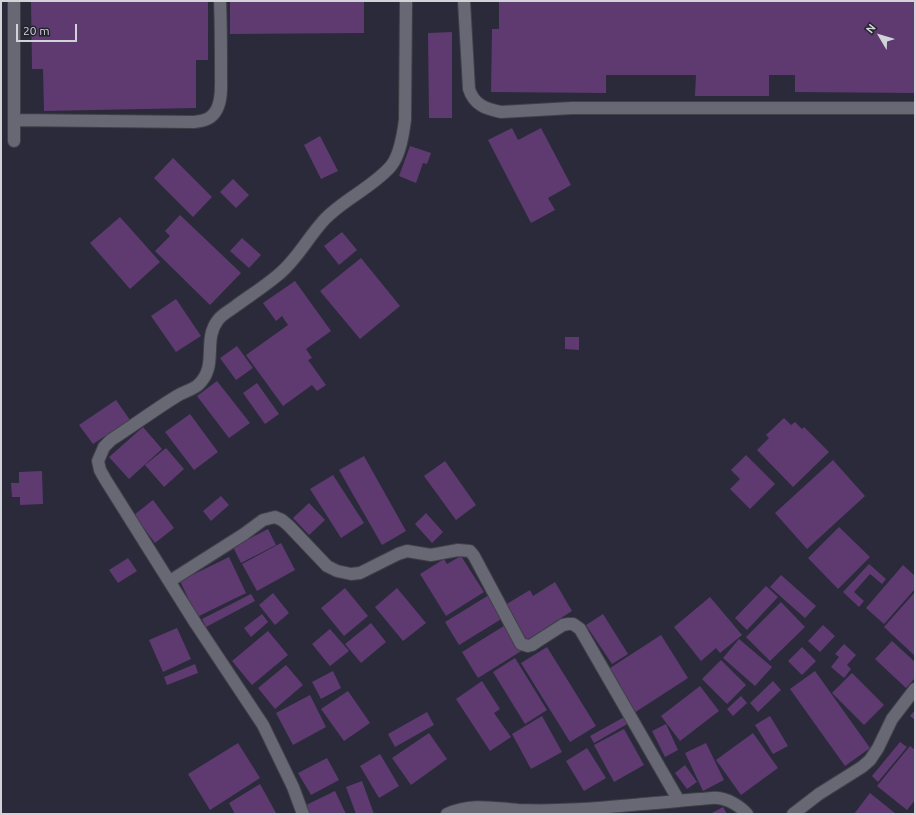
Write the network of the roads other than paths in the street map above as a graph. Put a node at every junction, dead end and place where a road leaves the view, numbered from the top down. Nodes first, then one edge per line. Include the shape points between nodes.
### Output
1 (14, 1) edge
2 (220, 1) edge
3 (406, 1) edge
4 (464, 1) edge
5 (915, 108) edge
6 (14, 120) junction
7 (14, 141) dead end
8 (170, 581) junction
9 (915, 689) edge
10 (679, 801) junction
11 (303, 814) edge
12 (447, 814) edge
13 (747, 814) edge
14 (793, 814) edge

1 - 6 street
2 - 6 street via 220,99 217,110 210,119 194,122
3 - 8 street via 404,132 399,151 391,165 372,184 326,218 280,274 218,320 211,334 209,367 197,386 177,396 111,440 100,455 98,461 105,479
4 - 5 street via 470,89 477,103 494,111 572,108
6 - 7 street
8 - 10 street via 263,520 275,517 282,520 327,566 351,574 360,574 407,551 431,555 458,550 470,551 521,644 532,645 563,625 573,624 580,629
8 - 11 street via 263,725
9 - 14 street via 892,719 870,760
10 - 12 street via 561,811 475,807
10 - 13 street via 719,798 732,802

